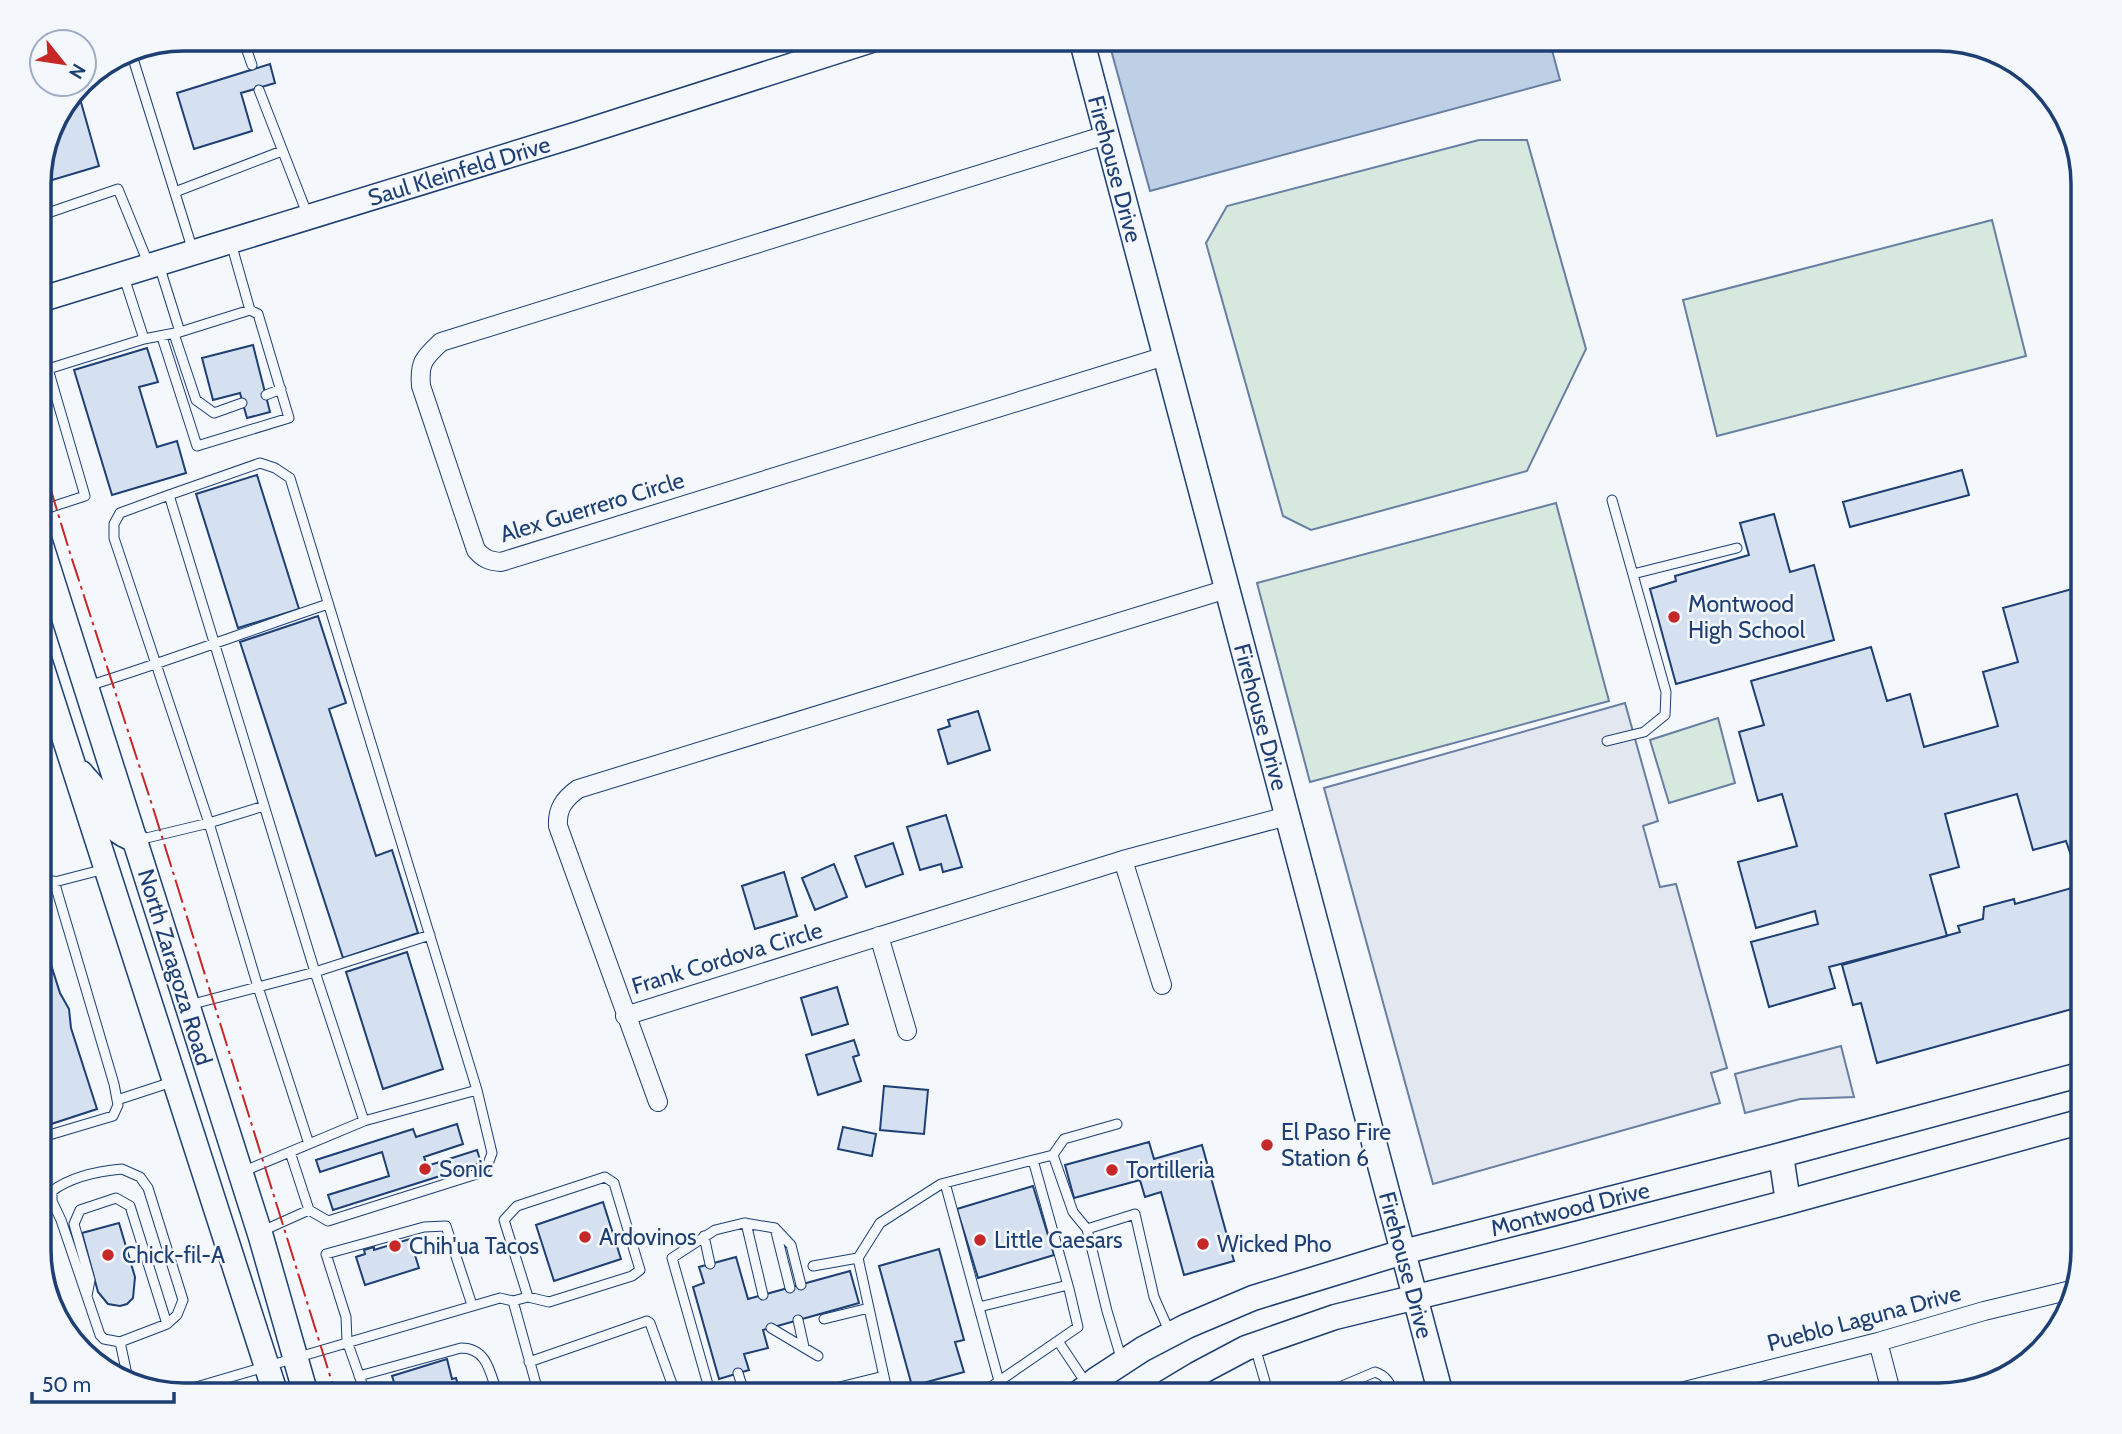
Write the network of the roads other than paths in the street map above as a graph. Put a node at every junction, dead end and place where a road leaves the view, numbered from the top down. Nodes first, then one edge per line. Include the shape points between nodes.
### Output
1 (247, 51) edge
2 (837, 51) edge
3 (1084, 51) edge
4 (134, 61) edge
5 (252, 65) dead end
6 (259, 90) dead end
7 (1106, 135) junction
8 (282, 151) junction
9 (174, 192) junction
10 (51, 212) edge
11 (309, 217) junction
12 (231, 241) junction
13 (193, 253) junction
14 (154, 265) junction
15 (123, 275) junction
16 (51, 296) edge
17 (250, 310) junction
18 (177, 333) junction
19 (162, 337) junction
20 (144, 339) junction
21 (1165, 356) junction
22 (51, 368) edge
23 (51, 379) edge
24 (281, 388) junction
25 (266, 395) dead end
26 (242, 403) dead end
27 (169, 495) junction
28 (1612, 500) dead end
29 (51, 507) edge
30 (1737, 548) dead end
31 (1633, 574) junction
32 (51, 577) edge
33 (1227, 589) junction
34 (328, 604) junction
35 (215, 642) junction
36 (156, 665) junction
37 (86, 686) junction
38 (51, 698) edge
39 (1606, 741) dead end
40 (71, 761) junction
41 (264, 806) junction
42 (1287, 816) junction
43 (209, 823) junction
44 (136, 840) junction
45 (1123, 860) junction
46 (106, 868) junction
47 (54, 881) junction
48 (51, 882) edge
49 (430, 935) junction
50 (879, 936) junction
51 (176, 969) junction
52 (315, 972) junction
53 (1162, 985) dead end
54 (258, 987) junction
55 (187, 1006) junction
56 (625, 1016) junction
57 (907, 1031) dead end
58 (2071, 1077) edge
59 (174, 1082) junction
60 (477, 1090) junction
61 (117, 1100) junction
62 (658, 1102) dead end
63 (364, 1121) junction
64 (1117, 1124) dead end
65 (2071, 1125) edge
66 (51, 1134) edge
67 (309, 1144) junction
68 (290, 1152) junction
69 (1053, 1155) junction
70 (1781, 1155) junction
71 (1033, 1160) junction
72 (240, 1173) junction
73 (945, 1183) junction
74 (52, 1191) joint
75 (1788, 1202) junction
76 (309, 1210) junction
77 (746, 1223) junction
78 (775, 1228) junction
79 (1087, 1229) junction
80 (259, 1232) junction
81 (704, 1236) junction
82 (1403, 1252) junction
83 (858, 1258) junction
84 (710, 1264) dead end
85 (813, 1266) dead end
86 (801, 1285) dead end
87 (1068, 1285) junction
88 (790, 1288) dead end
89 (2064, 1292) edge
90 (762, 1295) dead end
91 (87, 1297) junction
92 (528, 1297) junction
93 (1415, 1297) junction
94 (513, 1301) junction
95 (472, 1305) junction
96 (979, 1307) junction
97 (869, 1308) junction
98 (824, 1319) dead end
99 (798, 1320) dead end
100 (167, 1324) junction
101 (771, 1328) dead end
102 (1171, 1335) junction
103 (1058, 1340) junction
104 (120, 1342) junction
105 (347, 1342) junction
106 (1878, 1342) junction
107 (1254, 1345) junction
108 (804, 1347) junction
109 (818, 1356) dead end
110 (294, 1358) junction
111 (529, 1362) junction
112 (1122, 1363) junction
113 (268, 1366) junction
114 (126, 1370) edge
115 (738, 1373) dead end
116 (359, 1376) junction
117 (884, 1376) junction
118 (999, 1381) junction
119 (217, 1383) edge
120 (273, 1383) edge
121 (302, 1383) edge
122 (362, 1383) edge
123 (493, 1383) edge
124 (535, 1383) edge
125 (672, 1383) edge
126 (708, 1383) edge
127 (742, 1383) edge
128 (856, 1383) edge
129 (885, 1383) edge
130 (996, 1383) edge
131 (1078, 1383) edge
132 (1093, 1383) edge
133 (1182, 1383) edge
134 (1265, 1383) edge
135 (1349, 1383) edge
136 (1390, 1383) edge
137 (1438, 1383) edge
138 (1716, 1383) edge
139 (1889, 1383) edge

1 - 5 lane
2 - 11 main road, Saul Kleinfeld Drive
3 - 7 main road, Firehouse Drive
4 - 9 lane
6 - 8 lane
7 - 21 main road, Firehouse Drive
7 - 21 street, Alex Guerrero Circle via 441,342 419,368 421,386 476,550 501,562
8 - 9 lane
8 - 11 lane
9 - 13 lane
10 - 14 lane via 118,189
11 - 12 main road, Saul Kleinfeld Drive
12 - 13 main road, Saul Kleinfeld Drive
12 - 17 lane
13 - 14 main road, Saul Kleinfeld Drive
14 - 15 main road, Saul Kleinfeld Drive
14 - 18 lane
15 - 16 main road, Saul Kleinfeld Drive
15 - 20 lane
17 - 18 lane
17 - 24 lane via 258,314
18 - 19 lane
18 - 26 lane via 196,400 214,413
19 - 20 lane
19 - 24 lane via 197,446 289,418
20 - 22 lane
21 - 33 main road, Firehouse Drive
23 - 29 lane via 85,496
24 - 25 lane
27 - 34 lane via 260,463 275,468 289,478
27 - 35 lane
27 - 36 lane via 120,513 114,524 114,538
28 - 31 lane
30 - 31 lane
31 - 39 lane via 1666,692 1665,715 1644,732
32 - 37 main road, North Zaragoza Road
33 - 42 main road, Firehouse Drive
33 - 56 street, Frank Cordova Circle via 578,789 566,797 558,826
34 - 35 lane
34 - 49 lane
35 - 36 lane
35 - 41 lane
36 - 37 lane
36 - 43 lane
37 - 44 main road, North Zaragoza Road
38 - 40 main road, North Zaragoza Road
40 - 44 main road via 101,798 114,829
40 - 46 main road, North Zaragoza Road
41 - 43 lane
41 - 52 lane
42 - 45 street, Frank Cordova Circle
42 - 82 main road, Firehouse Drive
43 - 44 lane
43 - 54 lane
44 - 51 main road, North Zaragoza Road
45 - 50 street, Frank Cordova Circle
45 - 53 street
46 - 47 lane
46 - 51 main road via 129,877 157,951
46 - 59 main road, North Zaragoza Road
47 - 48 lane
47 - 61 lane
49 - 52 lane
49 - 60 lane
50 - 56 street, Frank Cordova Circle
50 - 57 street
51 - 55 main road, North Zaragoza Road
52 - 54 lane
52 - 63 lane
54 - 55 lane
54 - 67 lane
55 - 72 main road, North Zaragoza Road
56 - 62 street
58 - 70 main road, Montwood Drive
59 - 61 lane
59 - 113 main road, North Zaragoza Road
60 - 63 lane
60 - 76 lane via 492,1153 480,1173 328,1222
61 - 66 lane via 113,1116
63 - 67 lane
64 - 69 lane via 1064,1139
65 - 75 main road, Montwood Drive
67 - 68 lane
68 - 72 lane
68 - 76 lane
69 - 71 lane
69 - 79 lane via 1073,1212
70 - 75 main road
70 - 82 main road, Montwood Drive
71 - 73 lane
71 - 87 lane
72 - 80 main road, North Zaragoza Road
73 - 83 lane via 880,1223
73 - 96 lane
74 - 91 lane
74 - 100 lane via 122,1168 140,1177 148,1188 183,1300
75 - 93 main road, Montwood Drive
76 - 80 lane
77 - 78 lane
77 - 81 lane
77 - 90 lane
78 - 86 lane via 791,1245
78 - 88 lane
79 - 102 lane via 1135,1214 1154,1297
79 - 112 lane
80 - 110 main road, North Zaragoza Road
81 - 84 lane
81 - 126 lane via 672,1258
82 - 93 main road, Firehouse Drive
82 - 102 main road, Montwood Drive via 1253,1297
83 - 85 lane
83 - 97 lane
87 - 96 lane
87 - 103 lane via 1078,1327
89 - 106 street, Pueblo Laguna Drive
91 - 100 lane via 90,1280 74,1224 80,1210 116,1198 130,1206
91 - 104 lane via 100,1335
92 - 92 lane via 549,1302 640,1270 614,1183 605,1177 517,1206 504,1220
92 - 94 lane
93 - 107 main road, Montwood Drive via 1335,1317
93 - 137 main road, Firehouse Drive
94 - 95 lane via 500,1298
94 - 111 lane
95 - 105 lane
95 - 105 lane via 446,1226 424,1227 326,1254 346,1317
96 - 118 lane
97 - 98 lane
97 - 117 lane
99 - 108 lane
100 - 104 lane
101 - 108 lane
102 - 112 main road, Montwood Drive
103 - 118 lane
103 - 131 lane
104 - 114 lane
105 - 110 lane
105 - 116 lane
106 - 138 street, Pueblo Laguna Drive
106 - 139 street
107 - 133 main road, Montwood Drive
107 - 134 lane
108 - 109 lane
110 - 113 lane
110 - 121 main road, North Zaragoza Road
111 - 124 lane
111 - 125 lane via 647,1321
112 - 132 main road, Montwood Drive
113 - 119 lane
113 - 120 main road, North Zaragoza Road
115 - 127 lane
116 - 122 lane
116 - 123 lane via 472,1348 484,1360
117 - 128 lane
117 - 129 lane
118 - 130 lane
135 - 136 lane via 1375,1372

